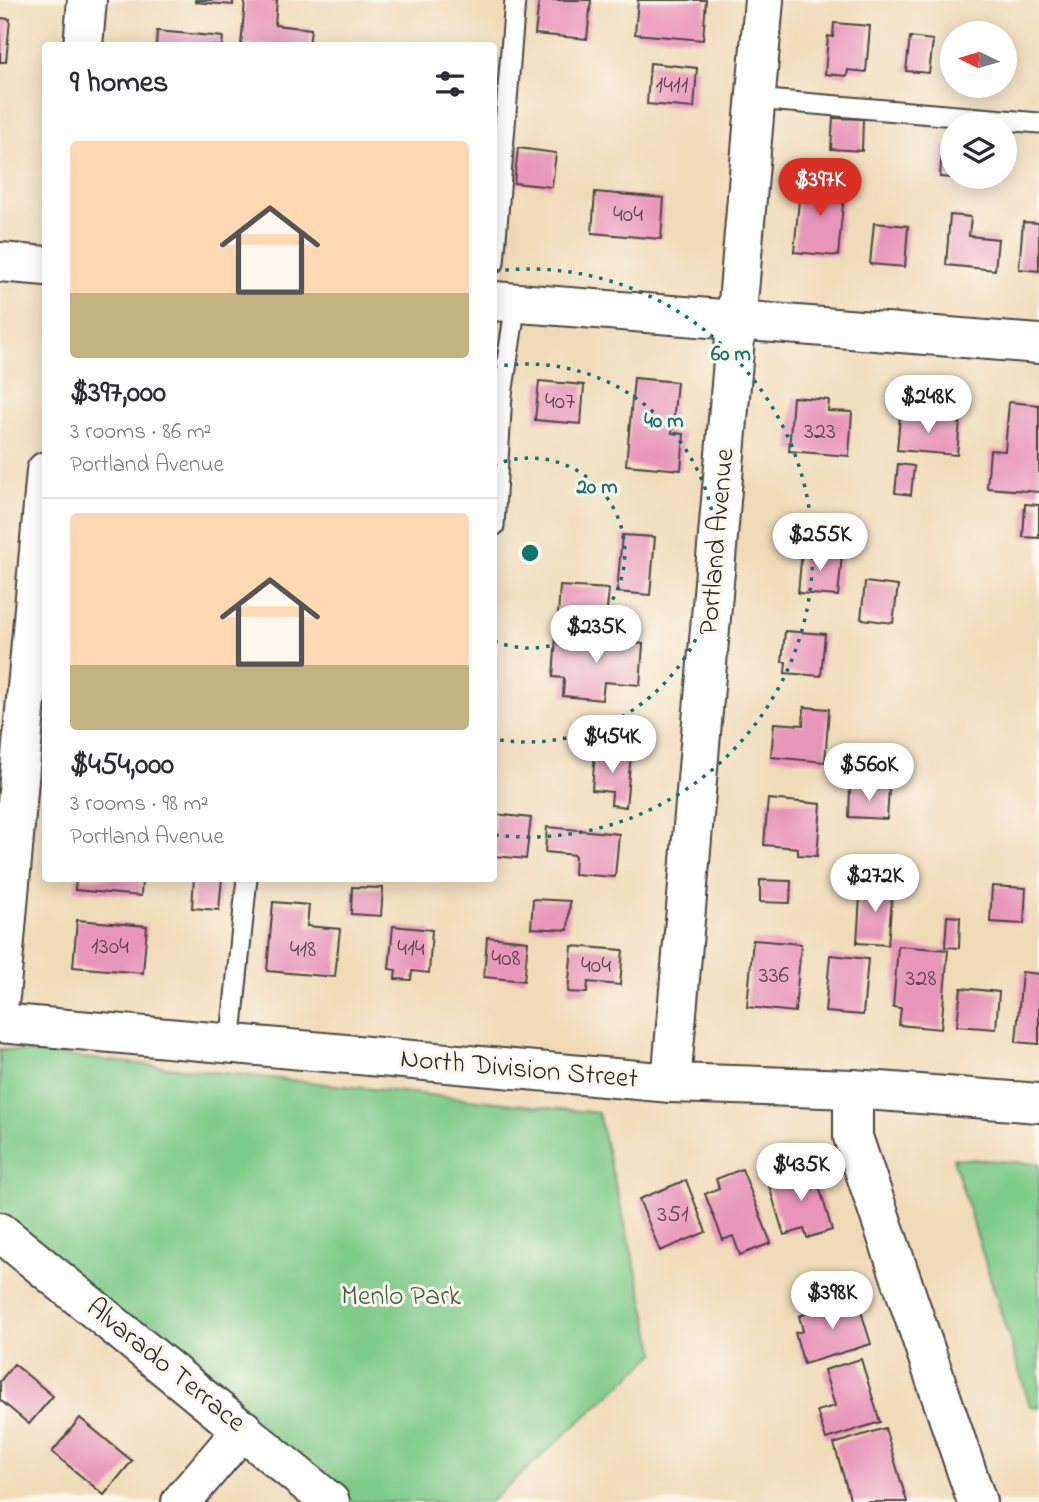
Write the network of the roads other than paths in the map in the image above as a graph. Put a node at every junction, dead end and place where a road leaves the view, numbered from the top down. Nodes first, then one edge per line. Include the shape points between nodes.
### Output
1 (86, 0) edge
2 (515, 0) edge
3 (764, 0) edge
4 (83, 42) edge
5 (755, 99) junction
6 (1039, 123) edge
7 (497, 225) edge
8 (0, 262) edge
9 (42, 266) edge
10 (505, 302) edge
11 (737, 320) junction
12 (1039, 344) edge
13 (497, 477) edge
14 (42, 562) edge
15 (38, 653) edge
16 (247, 882) edge
17 (0, 997) edge
18 (0, 1023) edge
19 (230, 1046) junction
20 (671, 1083) junction
21 (853, 1089) junction
22 (1039, 1103) edge
23 (0, 1231) edge
24 (243, 1429) junction
25 (181, 1502) edge
26 (330, 1502) edge
27 (977, 1502) edge

1 - 4 street
2 - 7 lane
3 - 5 street, Portland Avenue
5 - 6 lane
5 - 11 street, Portland Avenue
8 - 9 street
10 - 11 street
10 - 13 lane
11 - 12 street
11 - 20 street, Portland Avenue
14 - 15 street
15 - 17 street
16 - 19 lane
18 - 19 street, North Division Street
19 - 20 street, North Division Street
20 - 21 street, North Division Street
21 - 22 street, North Division Street
21 - 27 street via 853,1137
23 - 24 street, Alvarado Terrace
24 - 25 street
24 - 26 street, Alvarado Terrace

